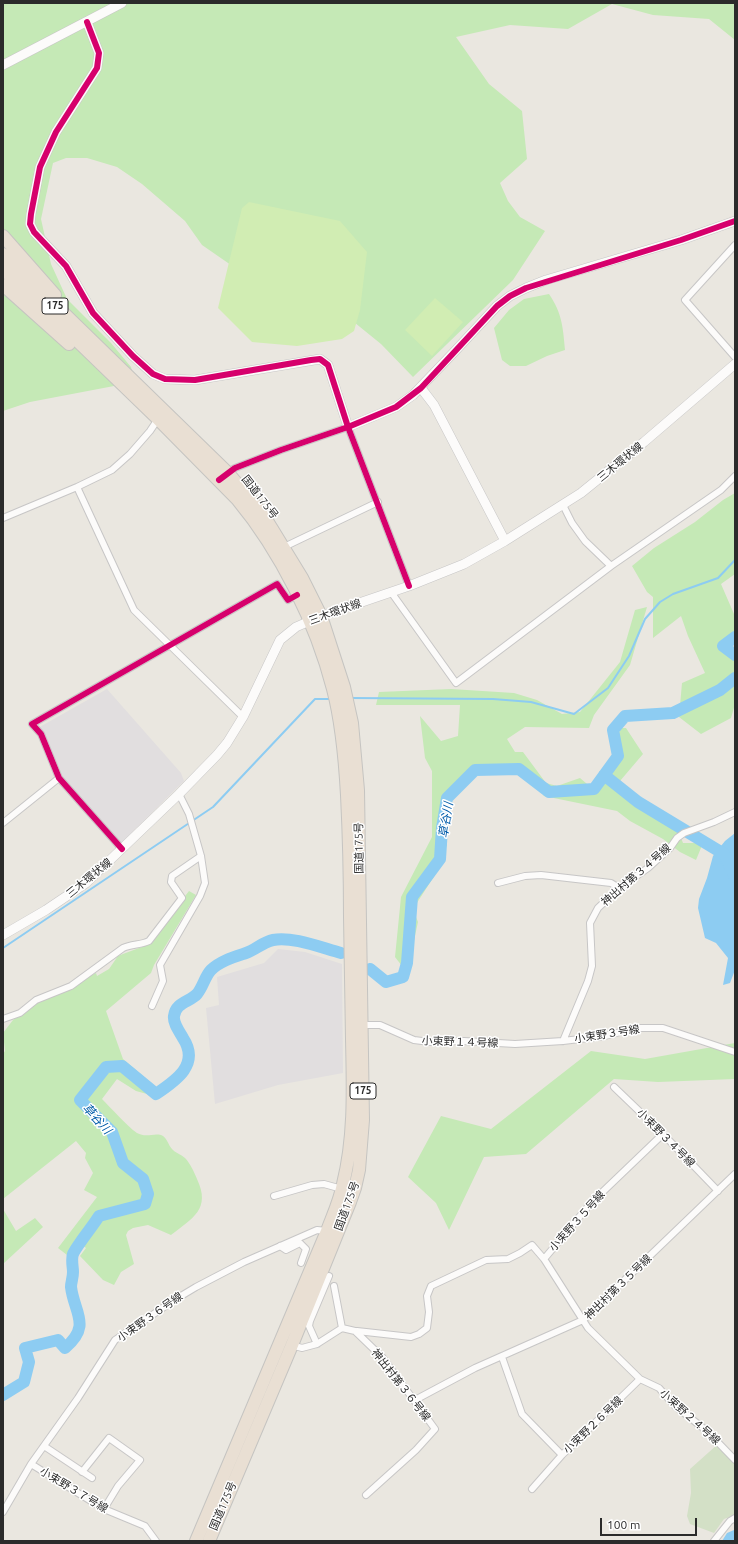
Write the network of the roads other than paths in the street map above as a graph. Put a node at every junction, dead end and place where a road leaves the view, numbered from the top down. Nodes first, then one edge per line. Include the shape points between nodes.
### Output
1 (122, 3) edge
2 (87, 22) junction
3 (20, 56) junction
4 (3, 65) edge
5 (3, 68) edge
6 (735, 221) edge
7 (3, 236) edge
8 (735, 245) edge
9 (3, 254) edge
10 (3, 269) edge
11 (3, 284) edge
12 (735, 358) edge
13 (104, 361) junction
14 (735, 364) edge
15 (420, 388) junction
16 (158, 419) junction
17 (348, 427) junction
18 (223, 476) junction
19 (735, 476) edge
20 (77, 486) junction
21 (378, 502) junction
22 (562, 505) junction
23 (3, 518) edge
24 (506, 541) junction
25 (284, 547) junction
26 (611, 566) junction
27 (409, 586) junction
28 (391, 592) junction
29 (297, 595) junction
30 (316, 619) junction
31 (171, 645) junction
32 (243, 717) junction
33 (59, 778) junction
34 (179, 794) junction
35 (735, 812) edge
36 (3, 822) edge
37 (122, 849) junction
38 (201, 856) junction
39 (498, 883) dead end
40 (619, 888) junction
41 (3, 935) edge
42 (152, 1006) dead end
43 (3, 1019) edge
44 (357, 1025) junction
45 (563, 1041) junction
46 (524, 1044) joint
47 (735, 1052) edge
48 (614, 1087) dead end
49 (663, 1134) junction
50 (735, 1174) edge
51 (342, 1189) junction
52 (718, 1191) junction
53 (274, 1196) dead end
54 (327, 1231) junction
55 (280, 1246) junction
56 (544, 1259) junction
57 (301, 1263) dead end
58 (329, 1276) dead end
59 (334, 1286) dead end
60 (583, 1320) junction
61 (342, 1328) junction
62 (355, 1331) junction
63 (286, 1342) junction
64 (317, 1344) junction
65 (502, 1357) junction
66 (640, 1379) junction
67 (415, 1400) junction
68 (44, 1446) junction
69 (562, 1455) junction
70 (734, 1459) edge
71 (31, 1464) junction
72 (82, 1472) junction
73 (92, 1478) dead end
74 (532, 1489) dead end
75 (366, 1495) dead end
76 (104, 1509) junction
77 (3, 1512) edge
78 (735, 1518) edge
79 (156, 1541) edge
80 (196, 1541) edge
81 (208, 1541) edge
82 (714, 1541) edge

1 - 2 street
2 - 3 street
2 - 17 street via 99,53 97,68 56,132 40,167 30,224 34,232 66,266 93,313 153,374 165,379 195,380 320,359 328,364
3 - 4 street
3 - 5 street
6 - 15 street via 681,240 546,280 510,296 497,306
7 - 13 highway via 85,328
8 - 12 street via 685,300
9 - 13 highway, 国道175号 / 175
10 - 13 highway, 国道175号 / 175
11 - 13 highway via 64,341
13 - 16 highway, 国道175号 / 175
13 - 18 highway, 国道175号 / 175
14 - 22 street, 三木環状線 via 644,442 581,493
15 - 17 street via 396,407
15 - 24 street via 434,405
16 - 18 highway, 国道175号 / 175
16 - 20 street via 130,454 112,470
17 - 18 street via 281,450
17 - 21 street
18 - 25 highway, 国道175号 / 175 via 262,513
18 - 29 highway, 国道175号 / 175 via 260,530
19 - 26 street via 721,490
20 - 23 street
20 - 31 street via 134,610
21 - 25 street
21 - 27 street
22 - 24 street, 三木環状線
22 - 26 street via 585,541
24 - 27 street, 三木環状線 via 464,564
25 - 30 highway, 国道175号 / 175
26 - 28 street via 456,683
27 - 28 street, 三木環状線
28 - 30 street, 三木環状線
29 - 30 highway, 国道175号 / 175
29 - 31 street via 288,600 277,584
30 - 32 street, 三木環状線 via 296,627 280,640
30 - 44 highway, 国道175号 / 175 via 323,655 334,690 345,760
31 - 32 street
31 - 33 street via 32,724 41,734
32 - 34 street, 三木環状線 via 227,743
33 - 36 street
33 - 37 street
34 - 37 street, 三木環状線
34 - 38 street via 189,814
35 - 40 street, 神出村第３４号線 via 684,833 648,868
37 - 41 street, 三木環状線 via 86,883
38 - 42 street via 206,883 160,965 164,981
38 - 43 street via 172,876 171,882 182,898 149,941 123,948 71,986 36,1000 20,1013
39 - 40 street via 541,875 611,883
40 - 45 street, 神出村第３４号線 via 598,908 590,923 592,966
44 - 46 street, 小束野１４号線 via 380,1025 414,1040 430,1042
44 - 51 highway, 国道175号 / 175 via 350,1147
44 - 63 highway, 国道175号 / 175 via 364,1120 355,1188
45 - 46 street, 小束野３号線
45 - 47 street, 小束野３号線 via 605,1036 636,1028 662,1028
48 - 49 street, 小束野３４号線
49 - 52 street, 小束野３４号線
49 - 56 street, 小束野３５号線 via 591,1203
50 - 52 street, 神出村第３５号線
51 - 53 street via 324,1184 312,1185
51 - 54 highway, 国道175号 / 175
52 - 60 street, 神出村第３５号線
54 - 55 street, 小束野３６号線 via 317,1230
54 - 63 highway, 国道175号 / 175
55 - 57 street via 286,1250 300,1243 306,1249
55 - 68 street, 小束野３６号線 via 196,1287 115,1340
56 - 60 street, 小束野３５号線
56 - 62 street via 532,1245 508,1259 486,1260 431,1286 427,1296 427,1328 419,1334 411,1337
58 - 64 street via 309,1326
59 - 61 street
60 - 65 street, 神出村第３５号線
60 - 66 street, 小束野３５号線
61 - 62 street
61 - 64 street
62 - 67 street, 神出村第３６号線 via 383,1358
63 - 64 street via 302,1348
63 - 80 highway, 国道175号 / 175
63 - 81 highway, 国道175号 / 175
65 - 67 street, 神出村第３５号線 via 475,1368
65 - 69 street, 小束野２６号線 via 522,1414
66 - 69 street, 小束野２６号線
66 - 70 street, 小束野２４号線 via 659,1388 675,1406 708,1431
67 - 75 street, 神出村第３６号線 via 435,1429 411,1455
68 - 71 street, 小束野３６号線
68 - 72 street
69 - 74 street
71 - 76 street, 小束野３７号線
71 - 77 street, 小束野３６号線
72 - 73 street
72 - 76 street via 109,1438 140,1460 118,1486
76 - 79 street, 小束野３７号線 via 145,1526
78 - 82 street

